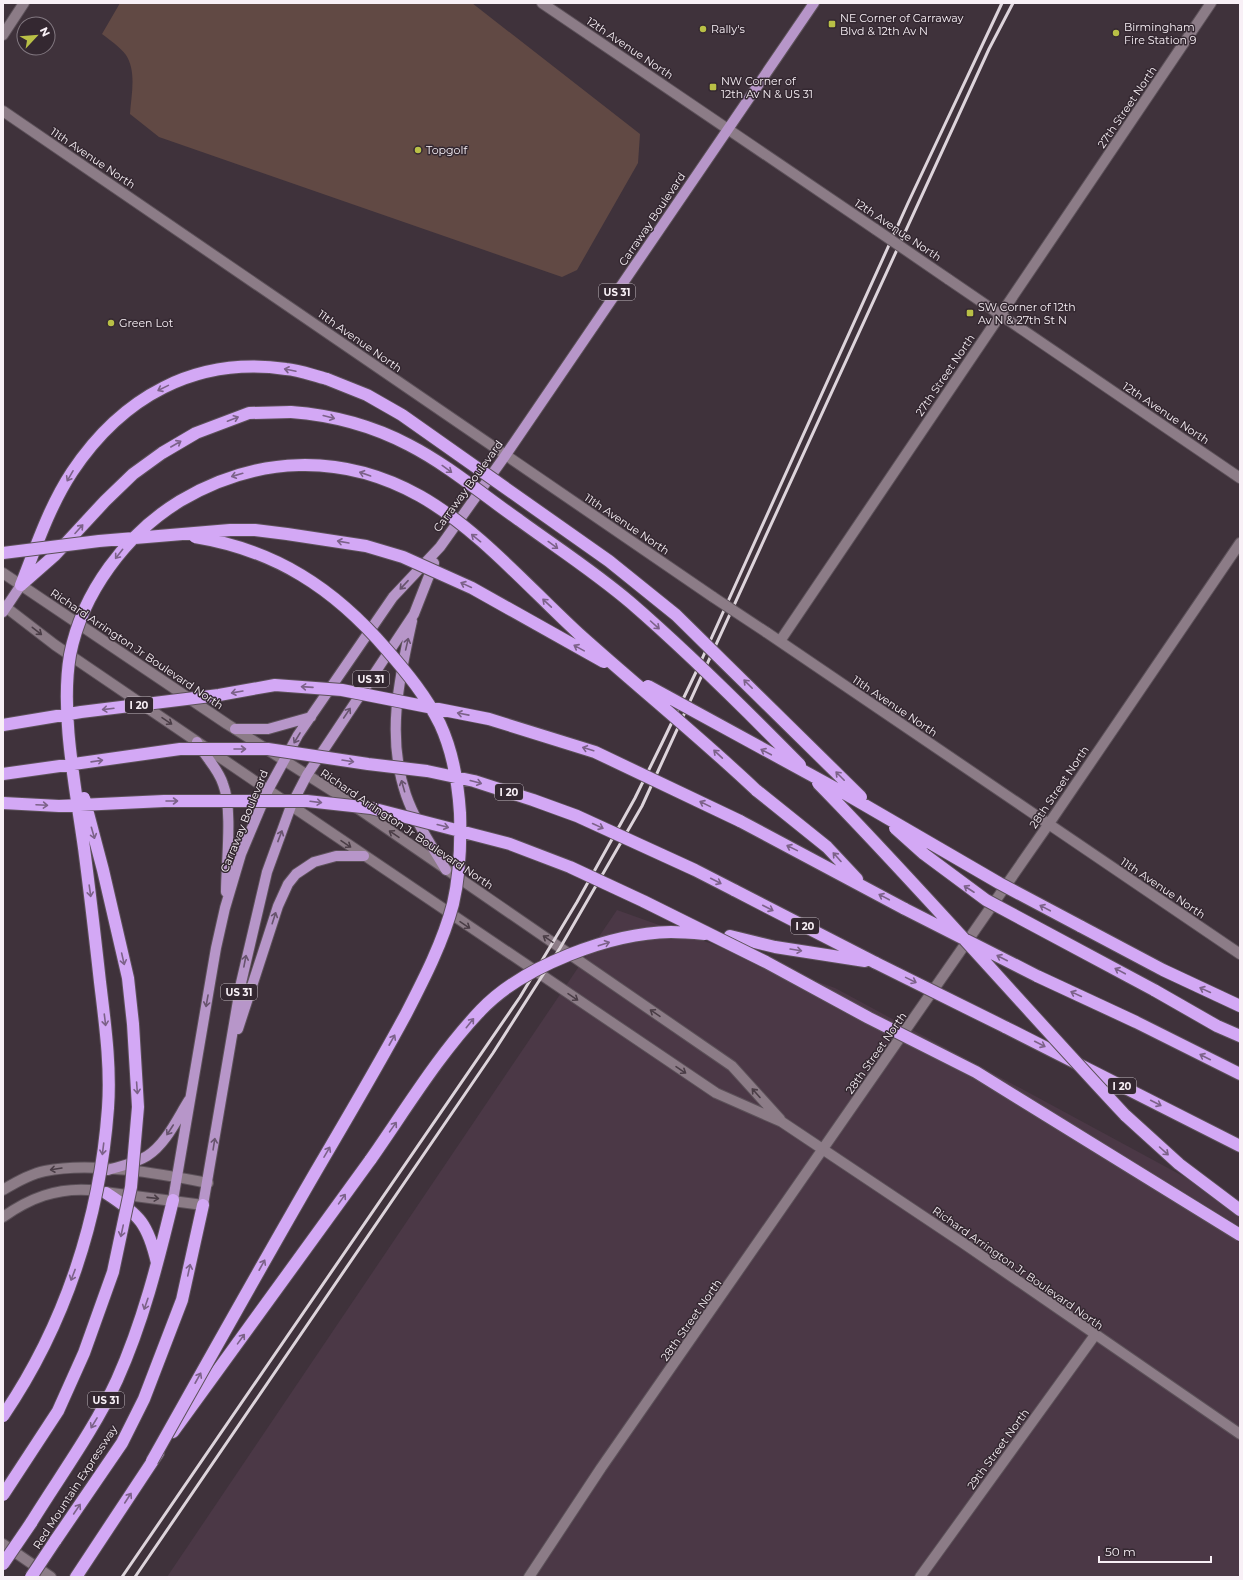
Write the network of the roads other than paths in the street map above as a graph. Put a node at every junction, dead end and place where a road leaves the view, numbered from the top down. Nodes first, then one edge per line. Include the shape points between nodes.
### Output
1 (24, 3) edge
2 (542, 3) edge
3 (814, 3) edge
4 (1211, 3) edge
5 (3, 34) edge
6 (3, 111) edge
7 (728, 129) junction
8 (1000, 314) junction
9 (505, 456) junction
10 (1240, 478) edge
11 (174, 534) junction
12 (1240, 542) edge
13 (440, 546) junction
14 (3, 553) edge
15 (3, 573) edge
16 (21, 585) junction
17 (4, 608) edge
18 (414, 614) junction
19 (780, 641) junction
20 (311, 717) junction
21 (3, 725) edge
22 (236, 729) junction
23 (197, 742) junction
24 (72, 755) junction
25 (284, 760) junction
26 (3, 774) edge
27 (307, 775) junction
28 (268, 790) junction
29 (3, 803) edge
30 (291, 806) junction
31 (1048, 825) junction
32 (364, 856) junction
33 (446, 870) junction
34 (863, 886) junction
35 (225, 908) junction
36 (1240, 954) edge
37 (876, 963) junction
38 (1240, 1006) edge
39 (1240, 1036) edge
40 (228, 1061) junction
41 (1240, 1074) edge
42 (191, 1097) junction
43 (782, 1122) junction
44 (1240, 1146) edge
45 (824, 1150) junction
46 (108, 1170) junction
47 (177, 1177) junction
48 (208, 1183) junction
49 (3, 1190) edge
50 (106, 1193) junction
51 (173, 1200) junction
52 (203, 1205) junction
53 (1240, 1210) edge
54 (3, 1217) edge
55 (1240, 1235) edge
56 (157, 1267) junction
57 (1095, 1335) junction
58 (3, 1416) edge
59 (1240, 1434) edge
60 (152, 1461) junction
61 (3, 1495) edge
62 (3, 1544) edge
63 (3, 1564) edge
64 (31, 1577) edge
65 (51, 1577) edge
66 (76, 1577) edge
67 (529, 1577) edge
68 (920, 1577) edge

1 - 5 street
2 - 7 street, 12th Avenue North
3 - 7 main road, Carraway Boulevard / US 31
4 - 8 street, 27th Street North
6 - 9 street, 11th Avenue North
7 - 8 street, 12th Avenue North, bridge
7 - 9 main road, Carraway Boulevard / US 31
8 - 10 street, 12th Avenue North
8 - 19 street, 27th Street North
9 - 13 main road, Carraway Boulevard / US 31
9 - 19 street, 11th Avenue North, bridge
11 - 14 highway, bridge
38 -> 11 highway, bridge via 1163,970 999,883 844,793 439,572 403,557 366,546 300,536 255,530
60 -> 11 highway, bridge via 424,980 453,904 459,867 460,826 458,789 452,756 440,725 414,682 380,642 352,614 320,588 282,564 225,542
12 - 31 street, 28th Street North
13 - 18 main road, Carraway Boulevard / US 31
13 -> 20 main road, Carraway Boulevard / US 31 via 393,598
15 - 16 street, Richard Arrington Jr Boulevard North
16 - 17 main road
16 - 22 street, Richard Arrington Jr Boulevard North
39 -> 16 highway, bridge via 1217,1026 963,885 924,854 845,781 676,615 616,566 402,415 327,379 287,369 250,366 215,369 159,389 129,410 101,436 72,472 45,523
16 -> 53 highway, bridge via 55,555 133,474 196,433 249,413 318,414 359,425 409,445 439,463 630,602 754,718 870,836 1125,1115 1179,1164
17 -> 23 street, Richard Arrington Jr Boulevard North
27 -> 18 main road, Carraway Boulevard / US 31
33 -> 18 main road via 406,796 397,760 397,696
19 - 31 street, 11th Avenue North
20 - 22 main road via 268,729
20 -> 25 main road, Carraway Boulevard / US 31
34 -> 21 highway, I 20, bridge via 740,821 595,752 489,719 342,690 275,685
22 - 25 street, Richard Arrington Jr Boulevard North
23 - 28 street, Richard Arrington Jr Boulevard North
23 - 35 main road via 219,774 227,801
34 -> 24 highway, bridge via 827,847 756,790 448,515 420,496 391,483 357,471 322,464 257,469 197,491 149,524 122,550 90,598 77,629 70,656 66,693
24 -> 58 highway, bridge via 107,1035 108,1106 98,1187 82,1253 54,1326 31,1373
24 -> 61 highway, bridge via 104,870 128,978 138,1107 131,1187 113,1272 84,1353 58,1411
25 - 27 street, Richard Arrington Jr Boulevard North
25 - 28 main road, Carraway Boulevard / US 31
26 -> 37 highway, I 20, bridge via 180,749 268,748 427,771 474,781 570,814 695,870
27 - 30 main road, Carraway Boulevard / US 31
33 -> 27 street, Richard Arrington Jr Boulevard North
28 - 30 street, Richard Arrington Jr Boulevard North
28 - 35 main road, Carraway Boulevard / US 31 via 241,854
29 -> 55 highway, bridge via 59,806 164,801 307,801 371,808 510,844 570,867 643,901 976,1072
30 -> 32 street, Richard Arrington Jr Boulevard North
40 -> 30 main road, Carraway Boulevard / US 31 via 257,906
31 - 36 street, 11th Avenue North
31 - 45 street, 28th Street North
40 -> 32 main road via 278,906 288,884 296,874 314,862 336,856
32 -> 43 street, Richard Arrington Jr Boulevard North via 716,1093
43 -> 33 street, Richard Arrington Jr Boulevard North via 732,1066
41 -> 34 highway, I 20, bridge via 1037,976
35 -> 42 main road, Carraway Boulevard / US 31
37 -> 44 highway, I 20, bridge
60 -> 37 highway, bridge via 446,1053 481,1009 517,980 565,956 617,939 671,932 730,936 775,947
48 -> 40 main road, Carraway Boulevard / US 31
42 -> 46 main road via 153,1151 133,1162
42 - 47 main road, Carraway Boulevard / US 31
43 - 45 street, Richard Arrington Jr Boulevard North
45 - 57 street, Richard Arrington Jr Boulevard North
45 - 67 street, 28th Street North via 601,1468
46 - 47 street
46 -> 49 street via 72,1168 44,1171
47 - 48 street
47 - 51 main road, Carraway Boulevard / US 31
48 - 52 main road, Carraway Boulevard / US 31
50 -> 51 street
50 - 54 street via 75,1190 48,1194 27,1202
50 - 56 highway via 140,1220 151,1241
51 - 52 street
51 - 56 highway, Red Mountain Expressway / US 31
64 -> 52 highway, Red Mountain Expressway / US 31, bridge via 122,1443 144,1399 182,1300
56 -> 63 highway, Red Mountain Expressway / US 31, bridge via 139,1326 96,1420
57 - 59 street, Richard Arrington Jr Boulevard North
57 - 68 street, 29th Street North
66 -> 60 highway
62 - 65 street

